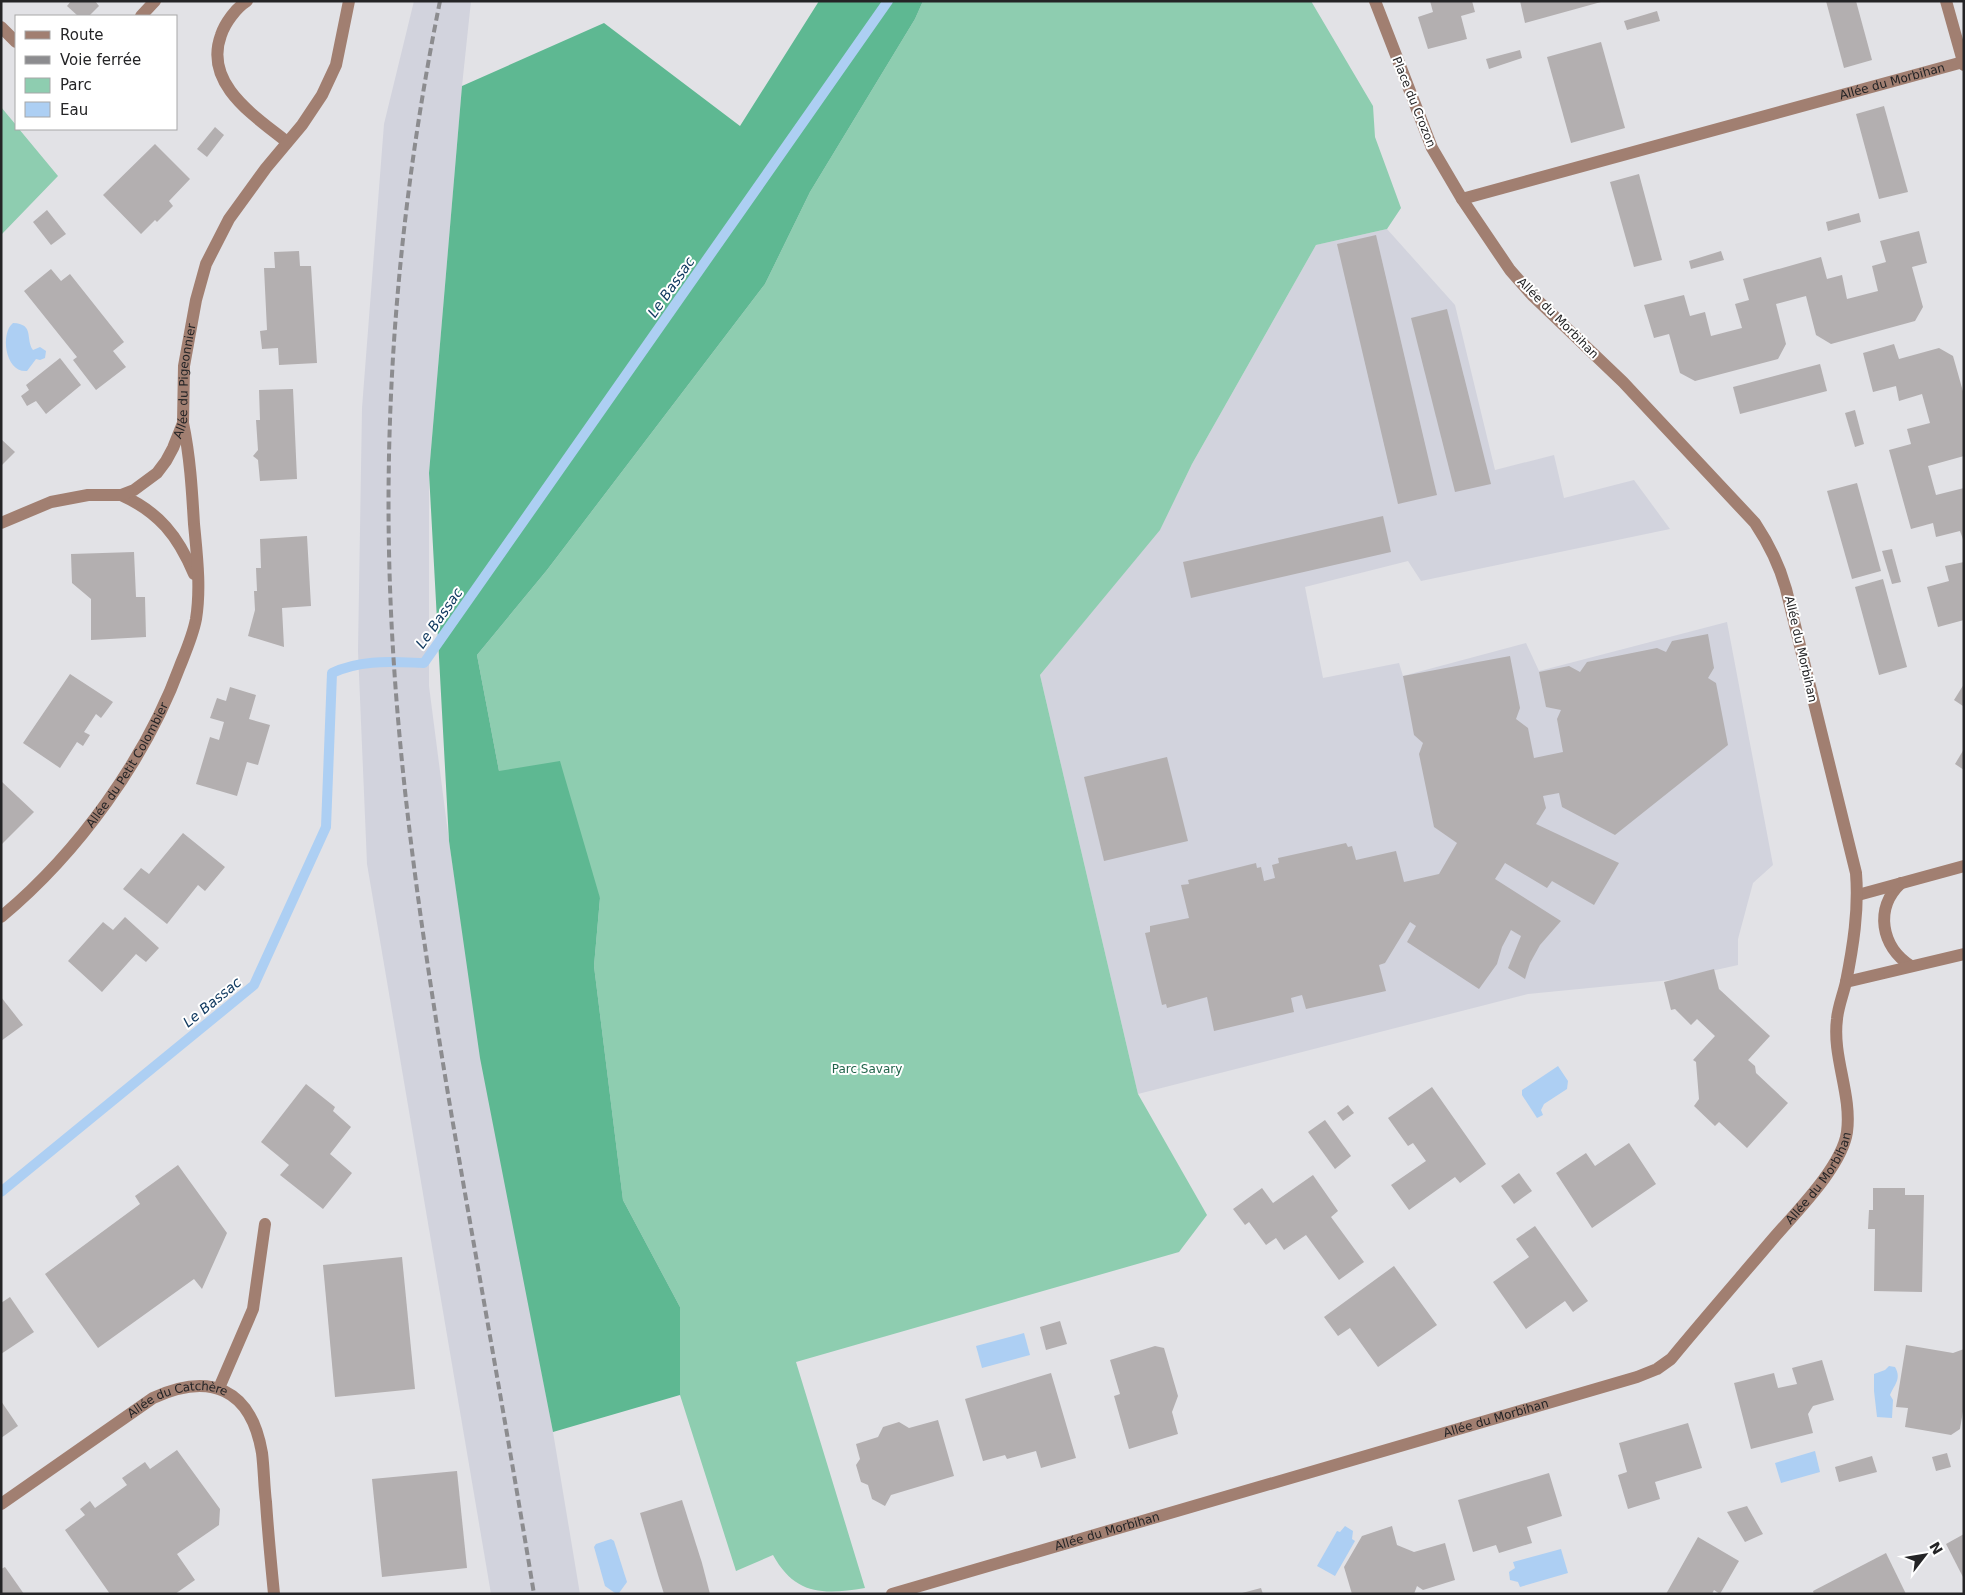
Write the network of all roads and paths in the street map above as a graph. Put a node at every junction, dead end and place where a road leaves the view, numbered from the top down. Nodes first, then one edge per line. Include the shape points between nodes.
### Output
1 (155, 1) edge
2 (348, 1) edge
3 (1375, 1) edge
4 (1946, 1) edge
5 (243, 2) edge
6 (142, 15) edge
7 (1, 27) edge
8 (15, 41) edge
9 (1963, 64) edge
10 (287, 142) junction
11 (1462, 199) junction
12 (183, 423) junction
13 (121, 495) junction
14 (1, 523) edge
15 (198, 583) junction
16 (1964, 866) edge
17 (1901, 883) junction
18 (1858, 895) junction
19 (1, 917) edge
20 (1964, 954) edge
21 (1911, 966) junction
22 (1846, 982) junction
23 (265, 1224) dead end
24 (219, 1388) junction
25 (1, 1504) edge
26 (274, 1594) edge
27 (892, 1594) edge

1 - 6 street
2 - 10 street, Allée du Pigeonnier via 336,65 329,82 312,111
3 - 11 street, Place du Crozon via 1432,148
4 - 9 street
5 - 10 street via 223,29 219,41 220,73 236,99
7 - 8 street
9 - 11 street, Allée du Morbihan
10 - 12 street, Allée du Pigeonnier via 229,219 206,264 184,366
11 - 18 street, Allée du Morbihan via 1510,270 1623,382 1755,523 1769,543 1786,588 1856,873
12 - 13 street, Allée du Pigeonnier via 174,448 156,473 134,490
12 - 15 street, Allée du Petit Colombier via 189,450
13 - 14 street, Allée du Pigeonnier via 70,497
13 - 15 street, Allée du Petit Colombier via 145,506 169,529
15 - 19 street, Allée du Petit Colombier via 192,637 155,725 140,751 104,806 55,865
16 - 17 street
17 - 18 street
17 - 21 street via 1890,895 1883,921 1893,949
18 - 22 street, Allée du Morbihan
20 - 21 street
21 - 22 street
22 - 27 street, Allée du Morbihan via 1836,1033 1848,1118 1840,1154 1805,1201 1665,1364 1637,1377
23 - 24 street via 253,1309
24 - 25 street, Allée du Catchère via 193,1386 153,1398
24 - 26 street, Allée du Catchère via 232,1395 250,1416 262,1452

